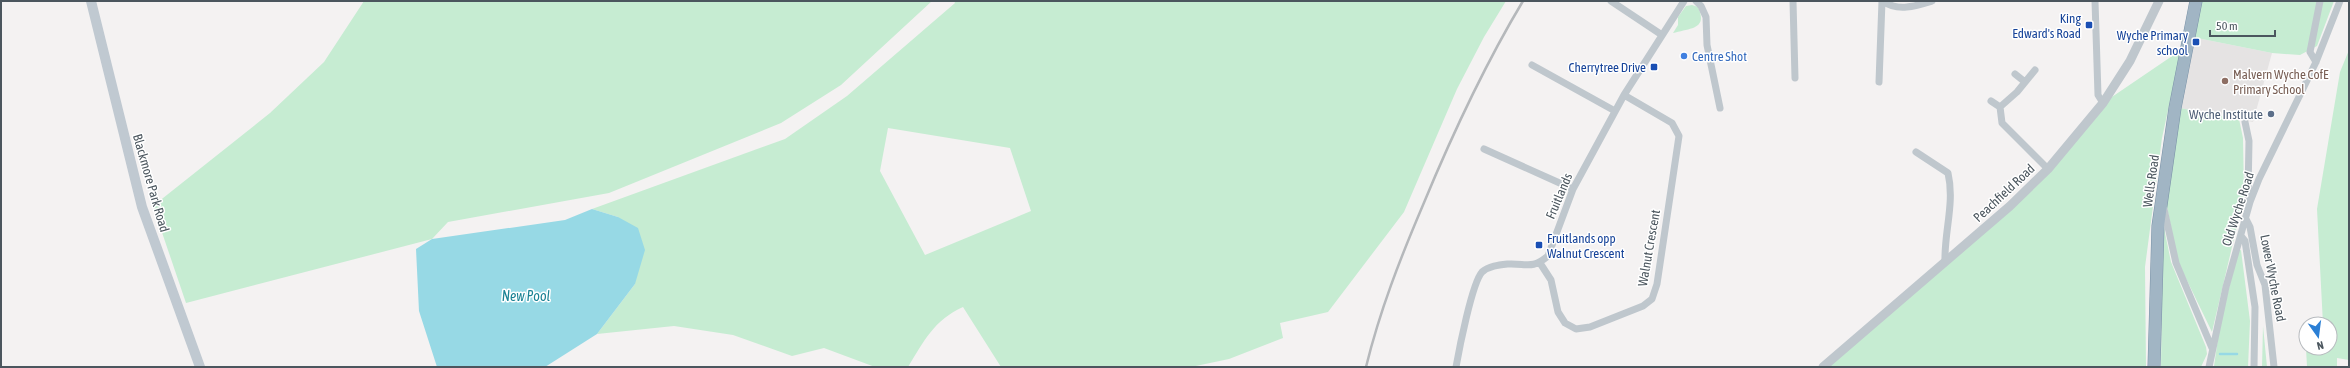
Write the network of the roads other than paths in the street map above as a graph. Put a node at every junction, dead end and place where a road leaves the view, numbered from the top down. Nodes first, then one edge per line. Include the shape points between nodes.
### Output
1 (91, 1) edge
2 (1612, 1) edge
3 (1684, 1) edge
4 (1696, 1) edge
5 (1793, 1) edge
6 (1883, 1) edge
7 (1932, 1) edge
8 (2095, 1) edge
9 (2159, 1) edge
10 (2196, 1) edge
11 (2320, 1) edge
12 (2340, 1) edge
13 (1662, 35) junction
14 (2316, 62) junction
15 (1532, 65) dead end
16 (2035, 70) dead end
17 (2015, 74) dead end
18 (1795, 78) dead end
19 (1879, 82) dead end
20 (2025, 82) junction
21 (1624, 94) junction
22 (1991, 101) dead end
23 (2103, 103) junction
24 (2000, 107) junction
25 (1720, 108) dead end
26 (1615, 111) junction
27 (2245, 122) dead end
28 (1484, 149) dead end
29 (1916, 152) dead end
30 (2048, 169) junction
31 (1573, 189) junction
32 (2162, 199) junction
33 (2250, 202) junction
34 (2246, 219) junction
35 (2241, 236) junction
36 (1945, 262) junction
37 (1540, 263) junction
38 (2213, 348) junction
39 (200, 367) edge
40 (1456, 367) edge
41 (1823, 367) edge
42 (2154, 367) edge
43 (2209, 367) edge
44 (2254, 367) edge
45 (2274, 367) edge

1 - 39 main road, Blackmore Park Road via 142,207
2 - 13 street
3 - 13 street, Fruitlands
4 - 25 street via 1706,17 1708,45
5 - 18 street
6 - 7 street via 1889,6 1901,7
6 - 19 street
8 - 23 street via 2098,95
9 - 23 street, Peachfield Road via 2130,61
10 - 32 highway, Wells Road via 2175,108
11 - 14 street via 2310,52
12 - 14 street, Old Wyche Road
13 - 21 street, Fruitlands
14 - 33 street, Old Wyche Road via 2259,178
15 - 26 street
16 - 20 street
17 - 20 street
20 - 24 street
21 - 26 street, Fruitlands
21 - 37 street, Walnut Crescent via 1672,123 1679,136 1657,284 1652,299 1643,306 1590,327 1576,329 1565,323 1558,312 1551,280
22 - 24 street
23 - 30 street, Peachfield Road
24 - 30 street via 2002,123
26 - 31 street, Fruitlands
27 - 33 street via 2249,141
28 - 31 street
29 - 36 street via 1948,172 1950,216 1945,241
30 - 36 street, Peachfield Road
31 - 37 street, Fruitlands via 1548,256
32 - 38 street via 2176,263
32 - 42 highway, Wells Road via 2155,286
33 - 34 street, Old Wyche Road
34 - 35 street, Old Wyche Road
34 - 45 street, Lower Wyche Road via 2250,227 2257,265 2265,285
35 - 38 street, Old Wyche Road via 2226,287
35 - 44 street, Lower Wyche Road via 2245,241 2255,307
36 - 41 street, Peachfield Road
37 - 40 street via 1530,266 1509,264 1490,267 1482,273 1475,287
38 - 43 street, Old Wyche Road

